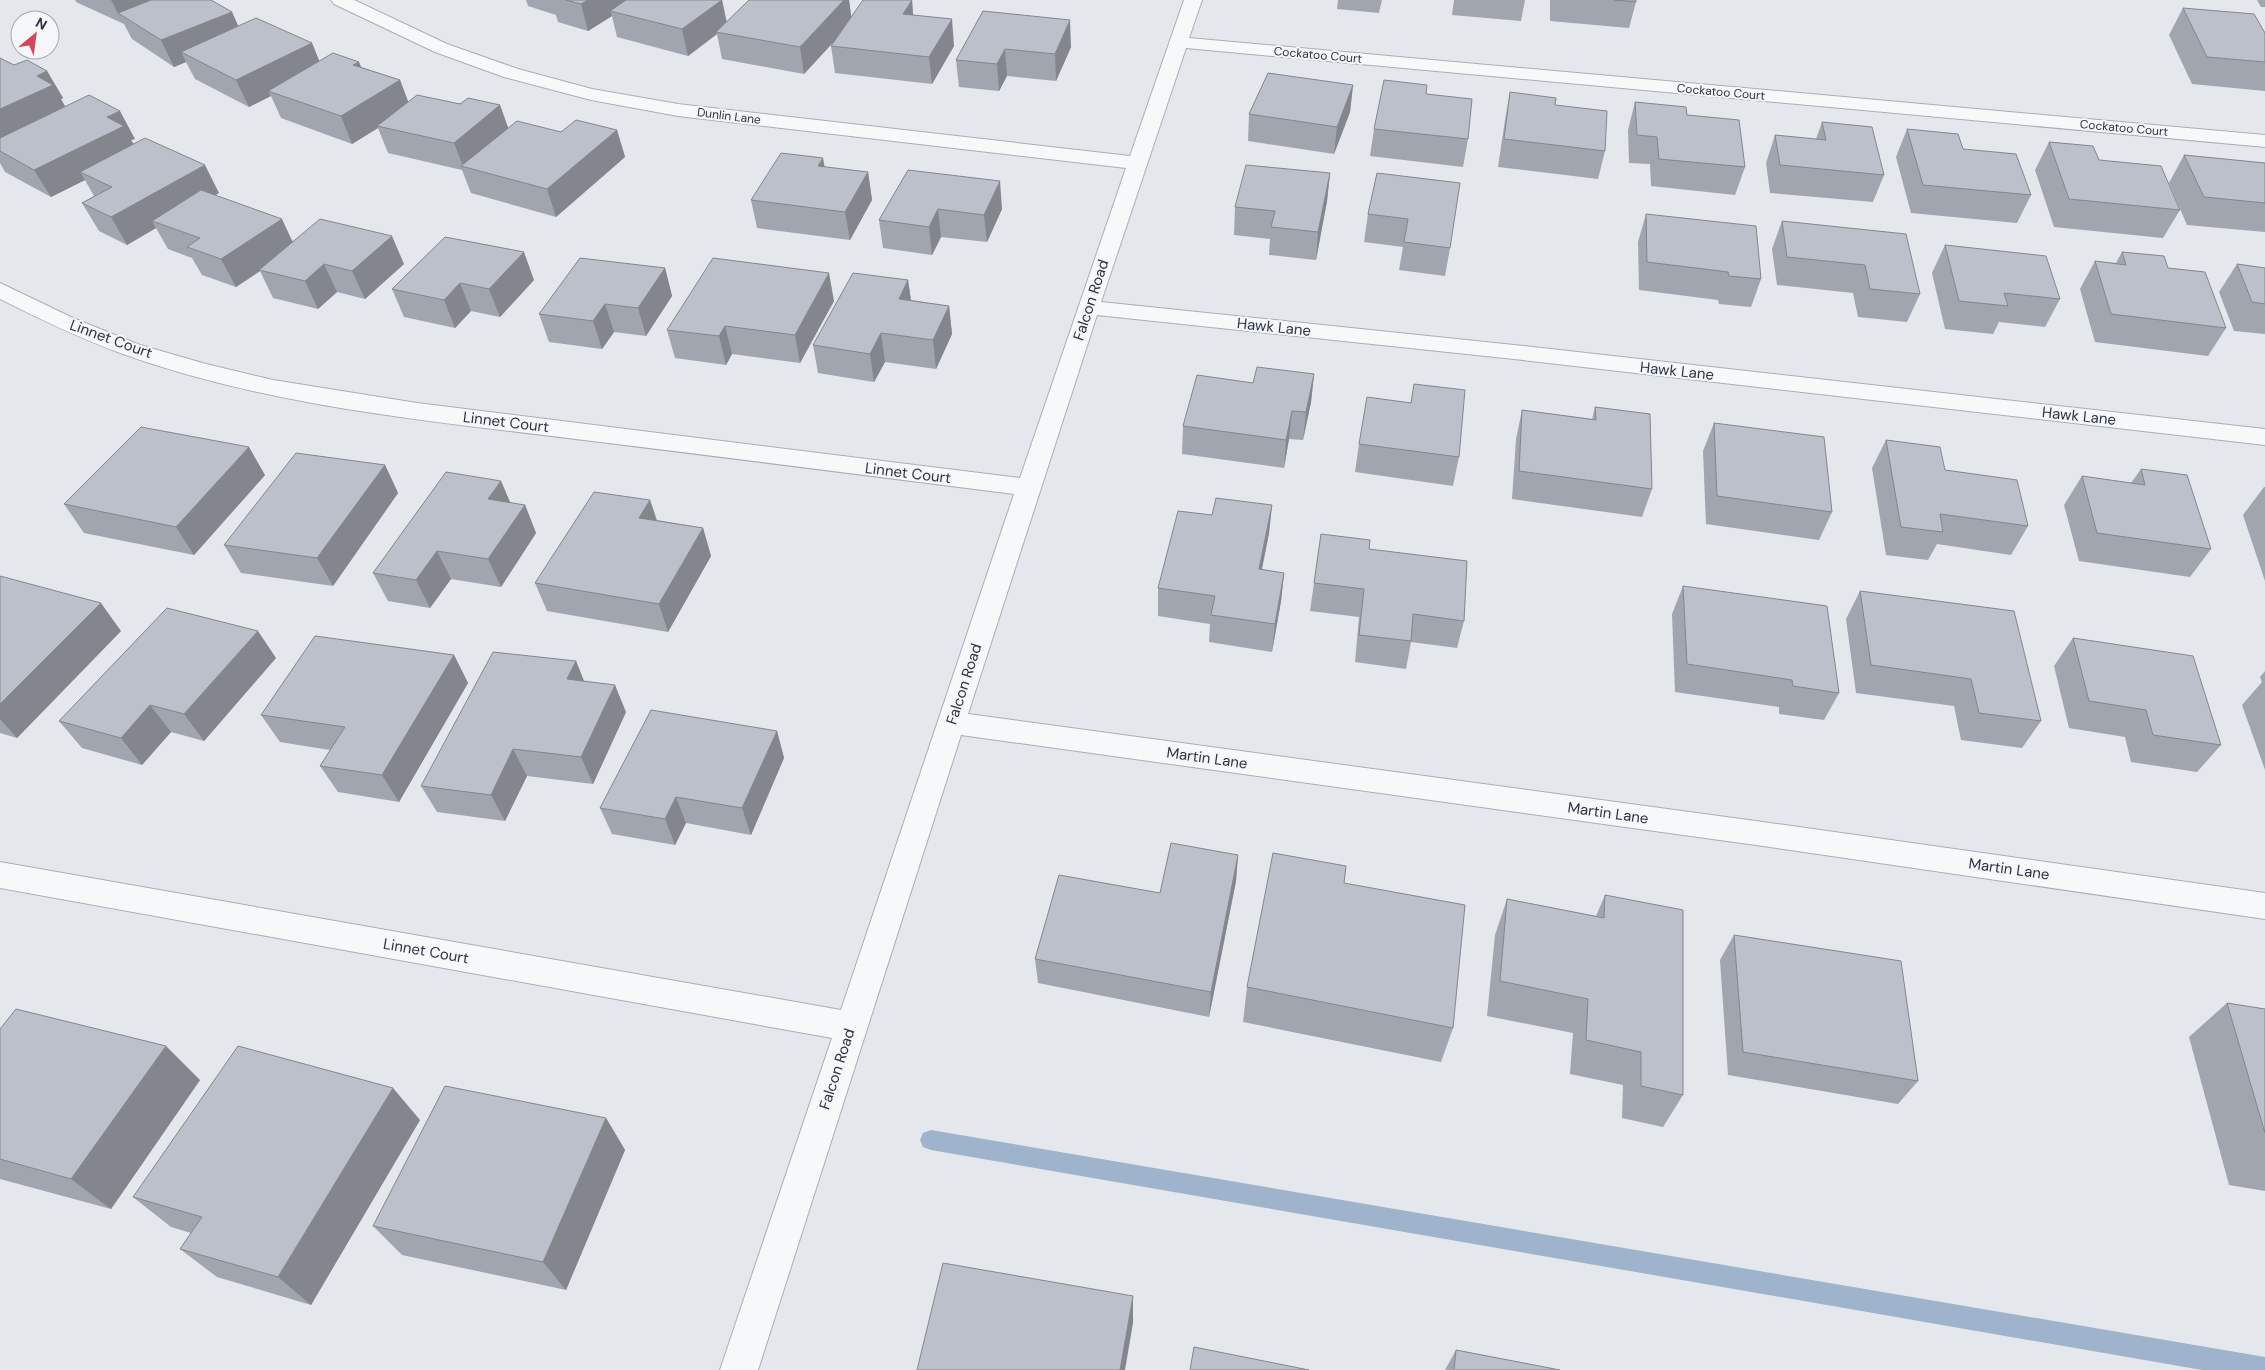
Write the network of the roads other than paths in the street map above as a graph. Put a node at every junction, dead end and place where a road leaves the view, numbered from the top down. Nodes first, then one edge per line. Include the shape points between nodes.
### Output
1 (340, 0) edge
2 (1193, 0) edge
3 (1177, 42) junction
4 (2265, 141) edge
5 (1136, 163) junction
6 (0, 290) edge
7 (1088, 307) junction
8 (2265, 437) edge
9 (1029, 488) junction
10 (951, 723) junction
11 (0, 874) edge
12 (2265, 906) edge
13 (851, 1027) junction
14 (738, 1370) edge

1 - 5 street, Dunlin Lane via 441,48 511,73 591,94 678,110
2 - 3 street, Falcon Road
3 - 4 street, Cockatoo Court
3 - 5 street, Falcon Road
5 - 7 street, Falcon Road
6 - 9 street, Linnet Court via 59,320 148,354 268,386 361,403
7 - 8 street, Hawk Lane
7 - 9 street, Falcon Road
9 - 10 street, Falcon Road
10 - 12 street, Martin Lane
10 - 13 street, Falcon Road
11 - 13 street, Linnet Court
13 - 14 street, Falcon Road

